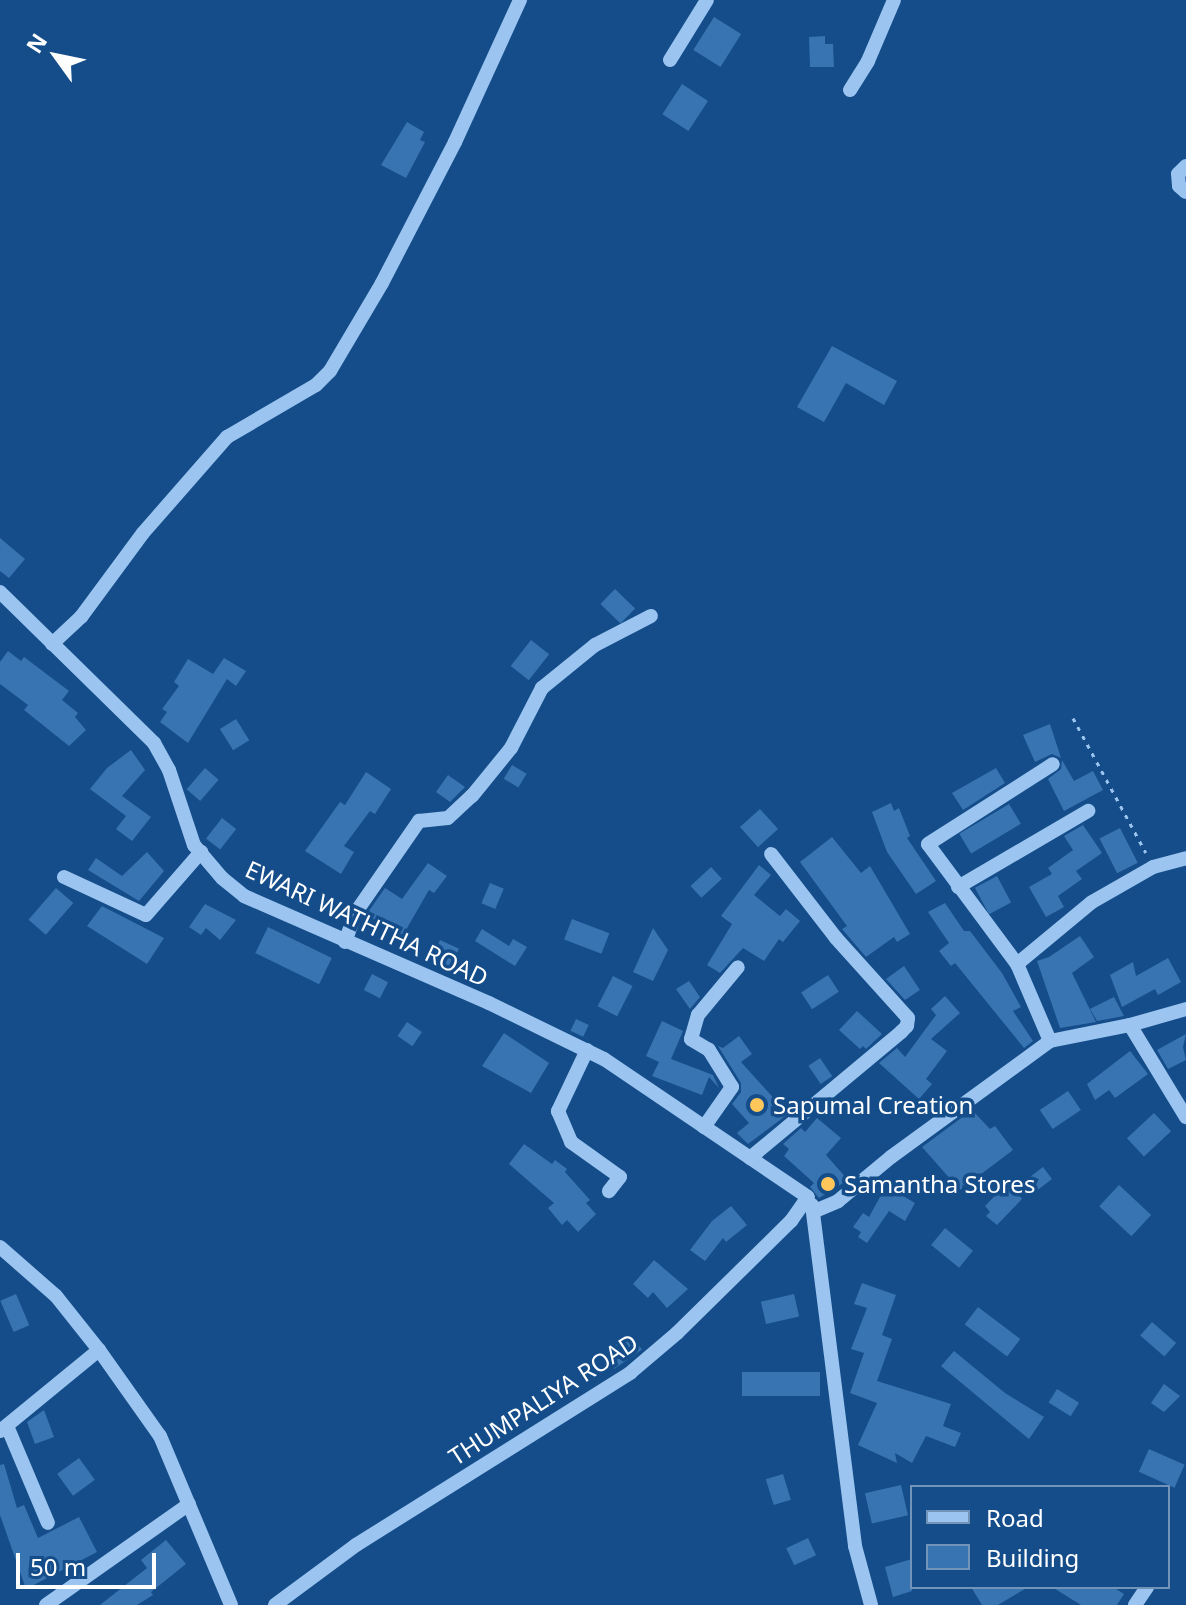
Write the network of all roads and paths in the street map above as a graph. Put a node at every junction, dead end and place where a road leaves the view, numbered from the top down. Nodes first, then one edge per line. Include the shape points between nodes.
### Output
1 (520, 0) edge
2 (707, 0) edge
3 (894, 0) edge
4 (670, 60) dead end
5 (850, 90) dead end
6 (1186, 166) edge
7 (1186, 192) edge
8 (0, 592) edge
9 (651, 616) dead end
10 (52, 644) junction
11 (1073, 718) dead end
12 (1053, 764) dead end
13 (1088, 811) dead end
14 (201, 852) junction
15 (771, 854) dead end
16 (1186, 858) edge
17 (1153, 867) junction
18 (64, 877) dead end
19 (958, 887) junction
20 (345, 942) junction
21 (1017, 964) junction
22 (738, 967) dead end
23 (1186, 1009) edge
24 (1130, 1025) junction
25 (1050, 1041) junction
26 (587, 1050) junction
27 (1186, 1117) edge
28 (704, 1127) junction
29 (750, 1158) junction
30 (609, 1191) dead end
31 (812, 1204) junction
32 (0, 1247) edge
33 (12, 1259) junction
34 (0, 1271) edge
35 (99, 1350) junction
36 (3, 1429) edge
37 (189, 1504) junction
38 (48, 1523) dead end
39 (46, 1605) edge
40 (231, 1605) edge
41 (275, 1605) edge
42 (871, 1605) edge

1 - 10 street via 467,119 330,371 316,385 227,437 143,533 81,617
2 - 4 street
3 - 5 street
6 - 7 street via 1178,174
8 - 10 street, EWARI WATHTHA ROAD
9 - 20 street via 595,645 542,688 511,748 472,796 448,818 419,821 356,912
10 - 14 street, EWARI WATHTHA ROAD via 154,743 169,770 186,829
11 - 17 path
12 - 19 street via 928,844
13 - 19 street
14 - 18 street via 146,915
14 - 20 street, EWARI WATHTHA ROAD via 244,896
15 - 29 street via 908,1018 901,1032
16 - 17 street
17 - 21 street via 1092,902
19 - 21 street
20 - 26 street, EWARI WATHTHA ROAD
21 - 25 street
22 - 28 street via 698,1015 691,1039 709,1050 732,1087
23 - 24 street
24 - 25 street
24 - 27 street
25 - 31 street via 838,1201
26 - 28 street, EWARI WATHTHA ROAD
26 - 30 street via 558,1111 571,1142 620,1177
28 - 29 street, EWARI WATHTHA ROAD
29 - 31 street, EWARI WATHTHA ROAD
31 - 41 street, THUMPALIYA ROAD via 630,1373 356,1545
31 - 42 street via 855,1546
32 - 33 street
33 - 34 street
33 - 35 street via 56,1296
35 - 36 street
35 - 37 street via 160,1436
36 - 38 street
37 - 39 street
37 - 40 street

